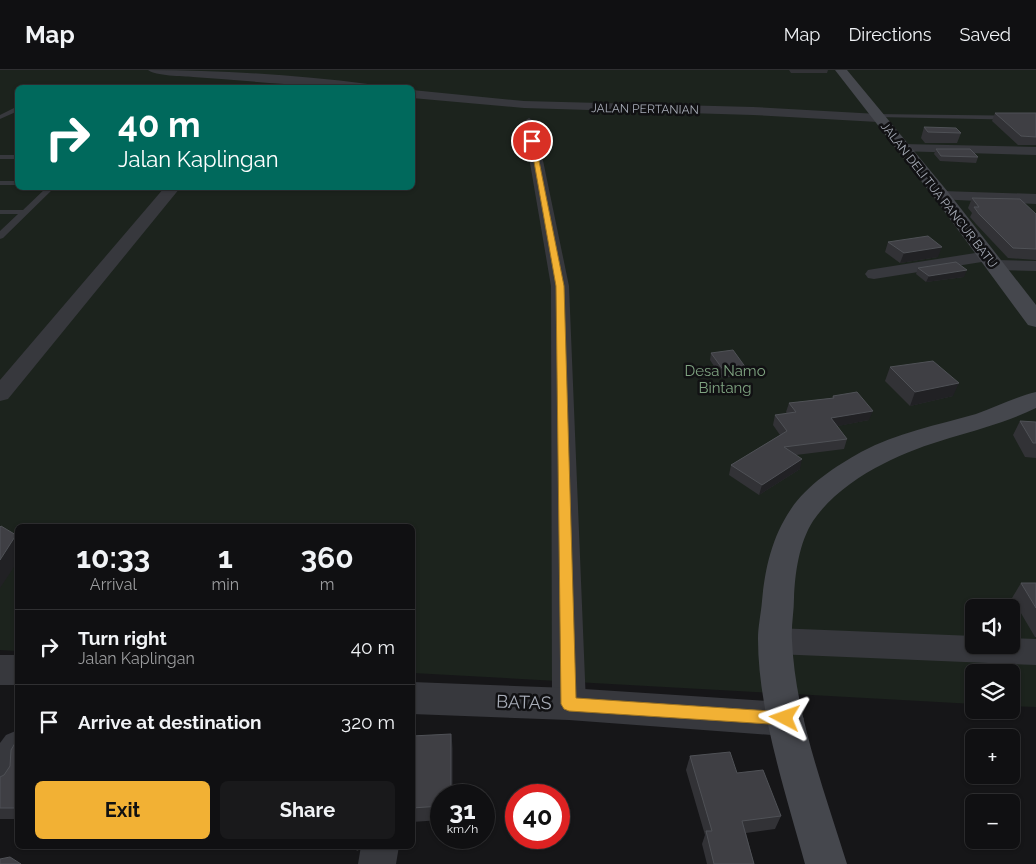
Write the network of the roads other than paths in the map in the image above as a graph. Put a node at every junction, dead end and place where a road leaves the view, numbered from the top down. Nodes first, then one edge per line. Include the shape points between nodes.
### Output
1 (154, 70) edge
2 (841, 70) edge
3 (345, 85) edge
4 (415, 94) edge
5 (15, 105) edge
6 (0, 108) edge
7 (15, 110) edge
8 (877, 116) junction
9 (0, 117) edge
10 (1036, 118) edge
11 (529, 122) dead end
12 (902, 148) junction
13 (1036, 151) edge
14 (0, 157) edge
15 (15, 157) edge
16 (0, 183) edge
17 (15, 183) edge
18 (48, 190) edge
19 (170, 190) edge
20 (942, 196) junction
21 (1036, 198) edge
22 (0, 212) edge
23 (25, 212) junction
24 (0, 236) edge
25 (991, 260) junction
26 (1036, 266) edge
27 (874, 274) dead end
28 (1036, 320) edge
29 (0, 394) edge
30 (1036, 399) edge
31 (775, 641) junction
32 (1036, 652) edge
33 (0, 670) edge
34 (15, 670) edge
35 (415, 698) edge
36 (569, 704) junction
37 (785, 718) junction
38 (15, 750) edge
39 (0, 773) edge
40 (380, 849) edge
41 (377, 864) edge
42 (826, 864) edge

1 - 3 street
2 - 8 main road, JALAN DELI TUA PANCUR BATU
4 - 8 street, JALAN PERTANIAN via 571,107
5 - 6 lane
7 - 9 lane
8 - 10 lane
8 - 12 main road, JALAN DELI TUA PANCUR BATU
11 - 36 street via 560,286
12 - 13 street
12 - 20 main road, JALAN DELI TUA PANCUR BATU
14 - 15 lane
16 - 17 lane
18 - 23 lane
19 - 29 street
20 - 21 street
20 - 25 main road, JALAN DELI TUA PANCUR BATU
22 - 23 lane
23 - 24 lane
25 - 26 street
25 - 27 street
25 - 28 main road, JALAN DELI TUA PANCUR BATU
30 - 31 main road via 1002,414 915,440 872,458 819,497 803,514 783,559
31 - 32 street
31 - 37 main road
33 - 34 street
35 - 36 street, BATAS
36 - 37 street, BATAS
37 - 42 main road
38 - 39 street
40 - 41 street

